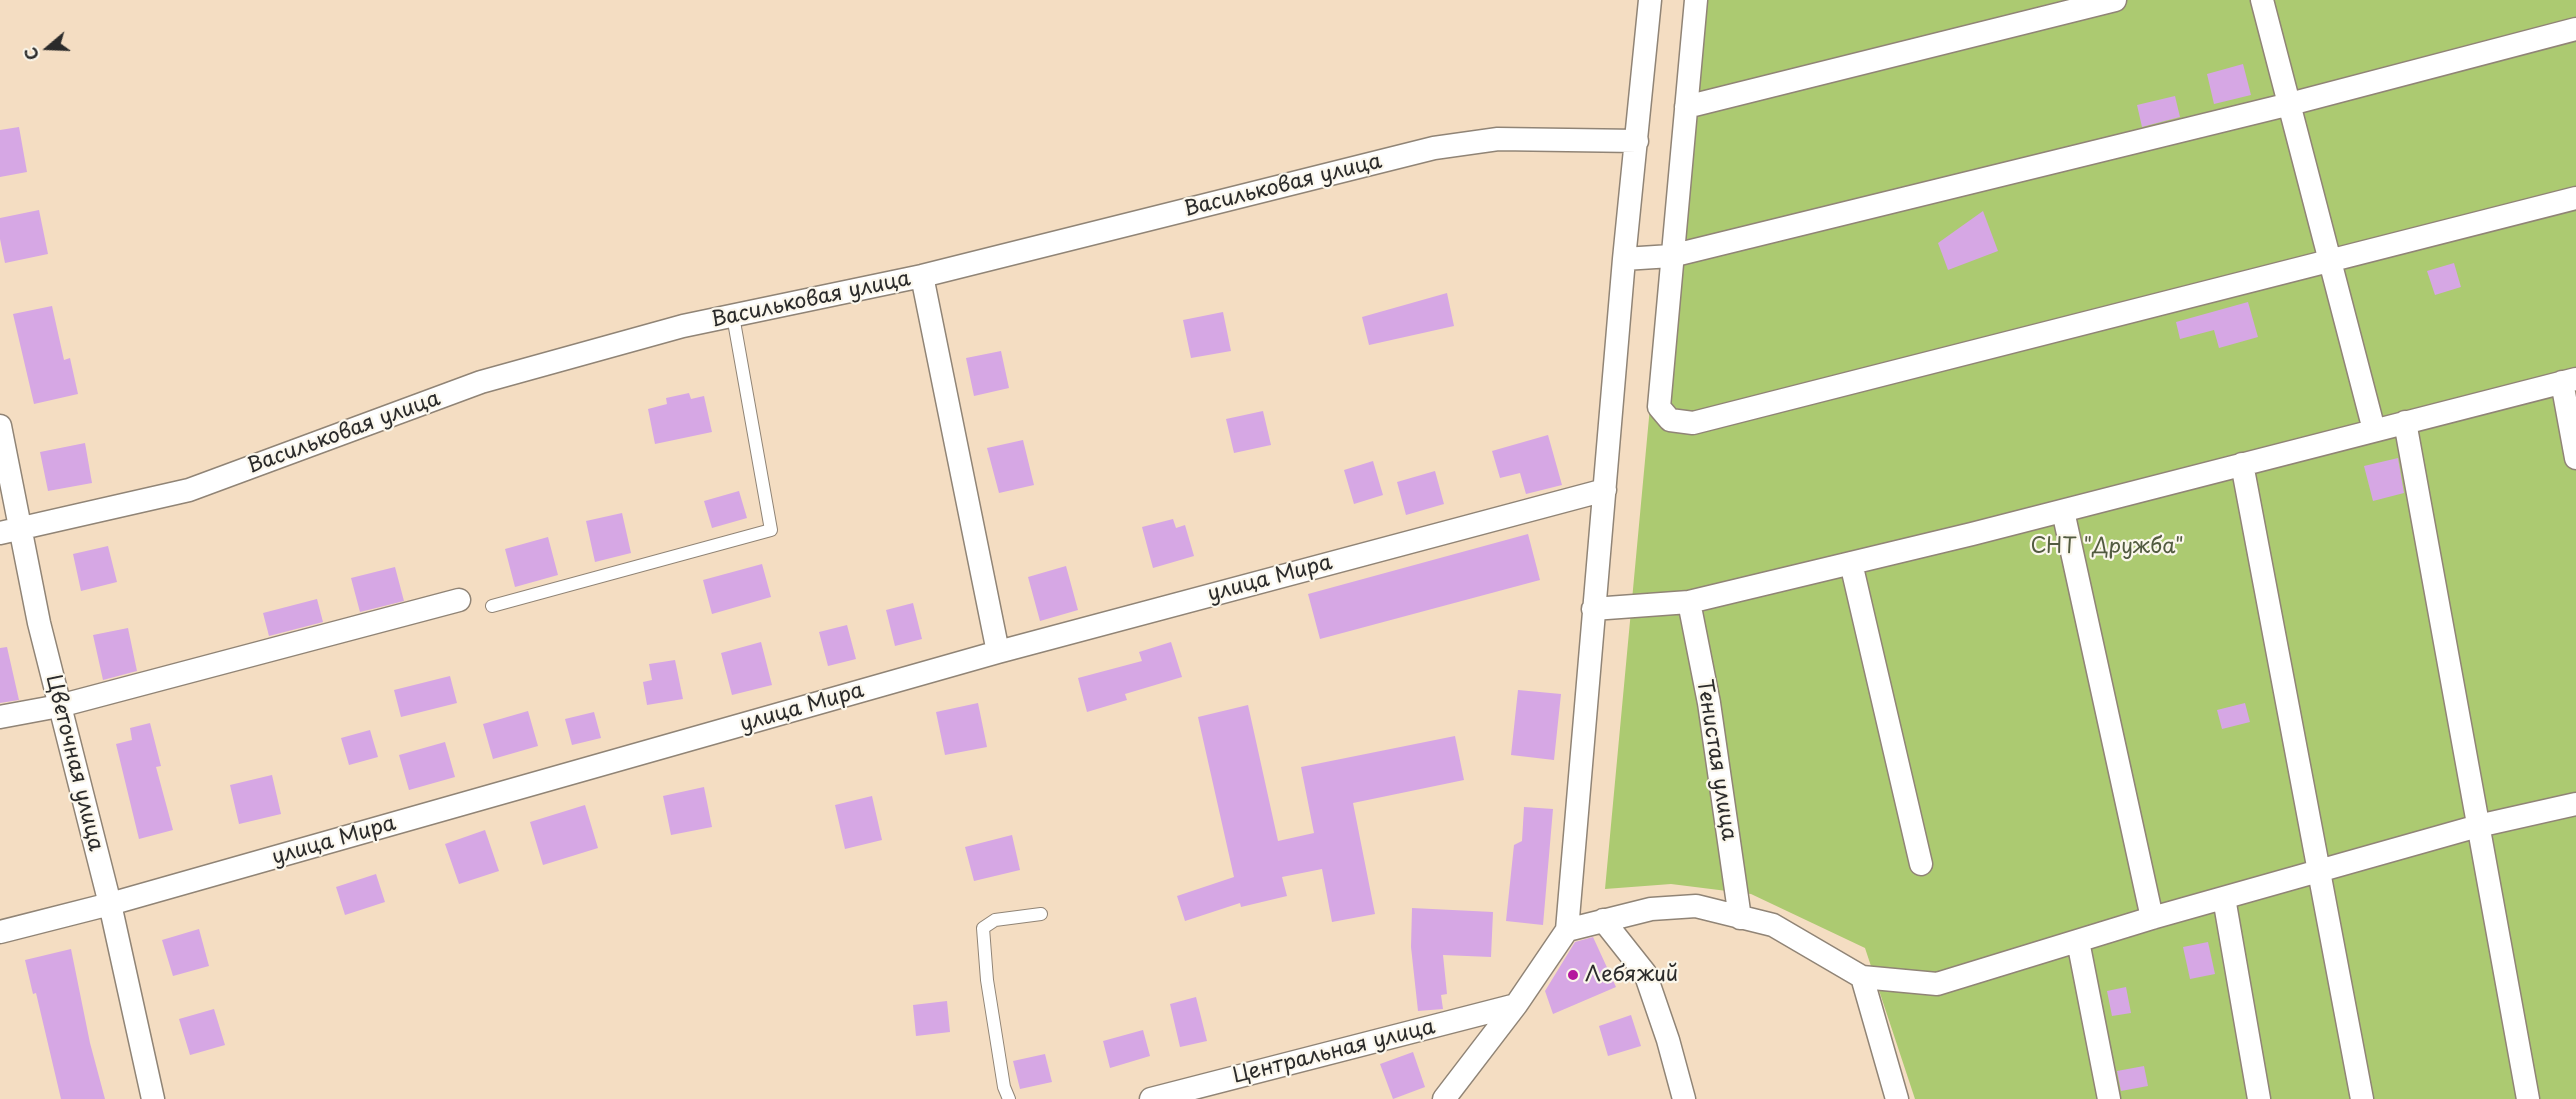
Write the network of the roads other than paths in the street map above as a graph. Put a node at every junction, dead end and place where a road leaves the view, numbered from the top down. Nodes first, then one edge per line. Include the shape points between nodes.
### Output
1 (1650, 0) edge
2 (1696, 0) edge
3 (2115, 0) edge
4 (2262, 0) edge
5 (2576, 29) edge
6 (2290, 104) junction
7 (1686, 107) junction
8 (1637, 141) junction
9 (2576, 198) edge
10 (1671, 256) junction
11 (1624, 259) junction
12 (2331, 262) junction
13 (922, 276) junction
14 (733, 316) junction
15 (2569, 380) edge
16 (2405, 422) junction
17 (0, 426) edge
18 (2374, 430) junction
19 (2576, 458) edge
20 (2242, 464) junction
21 (1605, 490) junction
22 (2063, 511) junction
23 (10, 531) edge
24 (1851, 563) junction
25 (459, 600) dead end
26 (1689, 602) junction
27 (492, 606) dead end
28 (1593, 609) junction
29 (998, 652) junction
30 (59, 706) junction
31 (0, 717) edge
32 (2576, 804) edge
33 (2478, 826) junction
34 (1921, 864) dead end
35 (2318, 871) junction
36 (2224, 898) junction
37 (110, 904) junction
38 (1041, 914) dead end
39 (1740, 918) junction
40 (2152, 918) junction
41 (1603, 920) junction
42 (1567, 930) junction
43 (0, 932) edge
44 (2078, 941) junction
45 (1862, 977) junction
46 (1516, 1005) junction
47 (153, 1099) edge
48 (1009, 1099) edge
49 (1151, 1099) edge
50 (1444, 1099) edge
51 (1684, 1099) edge
52 (1897, 1099) edge
53 (2109, 1099) edge
54 (2259, 1099) edge
55 (2362, 1099) edge
56 (2528, 1099) edge

1 - 8 street
2 - 7 street
3 - 7 street
4 - 6 street
5 - 6 street
6 - 10 street
6 - 12 street
7 - 10 street
8 - 11 street
8 - 13 street, Васильковая улица via 1498,139 1434,148
9 - 12 street
10 - 11 street
10 - 12 street via 1659,407 1670,420 1693,423
11 - 21 street
12 - 18 street
13 - 14 street, Васильковая улица
13 - 29 street
14 - 23 street, Васильковая улица via 481,382 189,490
14 - 27 lane via 771,530
15 - 16 street
15 - 19 street
16 - 18 street
16 - 33 street
17 - 23 street, Цветочная улица
18 - 20 street
20 - 22 street
20 - 35 street
21 - 28 street
21 - 29 street, улица Мира
22 - 24 street
22 - 40 street
23 - 30 street, Цветочная улица
24 - 26 street
24 - 34 street
25 - 30 street
26 - 28 street
26 - 39 street, Тенистая улица via 1709,703
28 - 42 street
29 - 37 street, улица Мира
30 - 31 street
30 - 37 street, Цветочная улица
32 - 33 street
33 - 35 street
33 - 56 street
35 - 36 street
35 - 55 street
36 - 40 street
36 - 54 street
37 - 43 street, улица Мира
37 - 47 street, Цветочная улица
38 - 48 lane via 995,920 983,928 987,980
39 - 41 street via 1696,906 1651,909
39 - 45 street via 1773,925
40 - 44 street
41 - 42 street
41 - 51 street via 1645,973
42 - 46 street
44 - 45 street via 1937,984
44 - 53 street
45 - 52 street
46 - 49 street, Центральная улица
46 - 50 street

